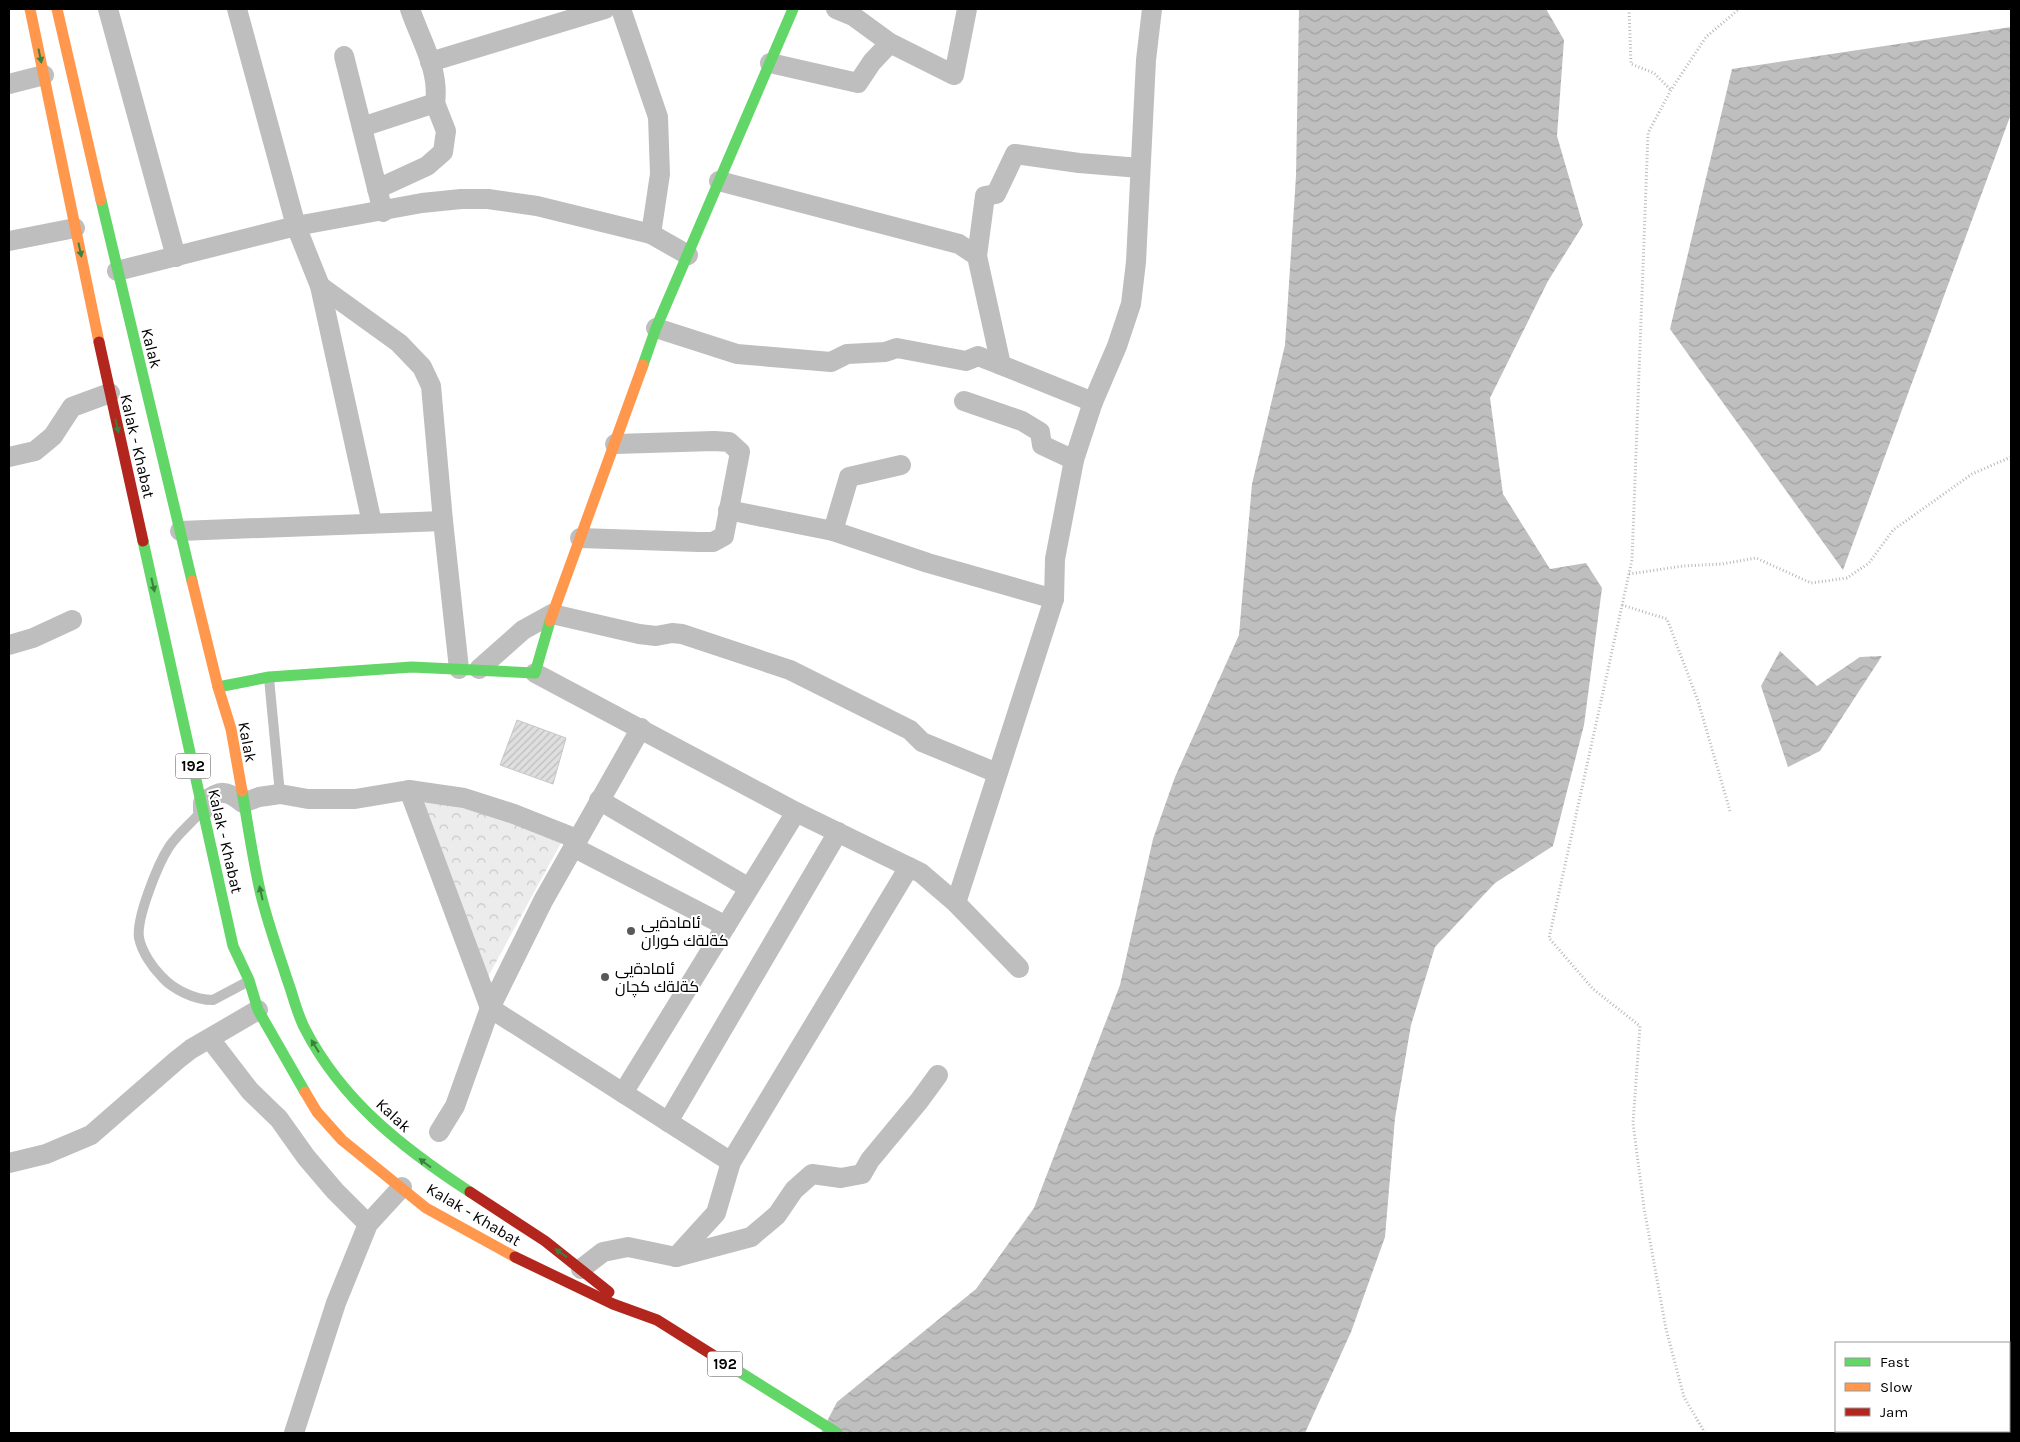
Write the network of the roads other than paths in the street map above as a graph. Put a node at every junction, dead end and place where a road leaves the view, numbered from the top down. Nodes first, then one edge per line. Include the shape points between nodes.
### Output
1 (30, 9) edge
2 (57, 9) edge
3 (108, 9) edge
4 (238, 9) edge
5 (410, 9) edge
6 (605, 9) edge
7 (621, 9) edge
8 (793, 9) edge
9 (836, 9) edge
10 (966, 9) edge
11 (1152, 9) edge
12 (890, 44) junction
13 (344, 56) dead end
14 (430, 62) junction
15 (770, 63) junction
16 (44, 75) junction
17 (9, 84) edge
18 (435, 103) junction
19 (362, 127) junction
20 (1140, 168) junction
21 (719, 181) junction
22 (377, 189) junction
23 (383, 212) junction
24 (296, 226) junction
25 (75, 228) junction
26 (651, 234) junction
27 (9, 240) edge
28 (688, 255) junction
29 (977, 256) junction
30 (176, 257) junction
31 (117, 272) junction
32 (320, 286) junction
33 (656, 328) junction
34 (1000, 364) junction
35 (110, 393) junction
36 (964, 400) dead end
37 (1093, 402) junction
38 (615, 444) junction
39 (9, 457) edge
40 (1074, 460) junction
41 (901, 466) dead end
42 (728, 510) junction
43 (443, 521) junction
44 (372, 523) junction
45 (180, 531) junction
46 (833, 531) junction
47 (580, 538) junction
48 (1054, 599) junction
49 (552, 614) junction
50 (72, 620) dead end
51 (9, 645) edge
52 (459, 669) junction
53 (479, 669) junction
54 (534, 673) junction
55 (269, 677) junction
56 (218, 687) junction
57 (641, 728) junction
58 (231, 729) junction
59 (185, 732) junction
60 (219, 736) dead end
61 (201, 745) dead end
62 (997, 773) junction
63 (409, 790) junction
64 (280, 794) junction
65 (599, 800) junction
66 (243, 803) junction
67 (203, 811) junction
68 (796, 812) junction
69 (838, 832) junction
70 (575, 843) junction
71 (910, 867) junction
72 (749, 888) junction
73 (956, 903) junction
74 (726, 926) junction
75 (1019, 968) dead end
76 (250, 980) junction
77 (490, 1008) junction
78 (258, 1010) junction
79 (210, 1039) junction
80 (938, 1075) dead end
81 (623, 1093) junction
82 (668, 1122) junction
83 (439, 1132) dead end
84 (732, 1162) junction
85 (9, 1163) edge
86 (402, 1187) junction
87 (368, 1224) junction
88 (676, 1257) junction
89 (581, 1269) junction
90 (658, 1320) junction
91 (294, 1433) edge
92 (836, 1433) edge

1 -> 16 main road, Kalak - Khabat / 192
2 - 31 main road, Kalak / 192
3 - 30 street
4 - 24 street
5 - 14 street
6 - 14 street
7 - 26 street via 658,117 660,174
8 - 15 main road
9 - 12 street via 853,16
10 - 12 street via 954,75
11 - 20 street
12 - 15 street via 858,83
13 - 19 street
14 - 18 street
15 - 21 main road
16 - 17 street
16 - 25 main road, Kalak - Khabat / 192
18 - 19 street
18 - 22 street via 446,131 442,152 427,166
19 - 22 street
20 - 29 street via 1015,154 996,194 985,196
20 - 37 street via 1131,304
21 - 28 main road
21 - 29 street via 959,244
22 - 23 street
23 - 24 street
23 - 26 street via 422,203 488,199 537,206
24 - 30 street
24 - 32 street
25 - 27 street
25 -> 35 main road, Kalak - Khabat / 192
26 - 28 street
28 - 33 main road
29 - 34 street
30 - 31 street
31 - 45 main road, Kalak / 192
32 - 43 street via 399,343 422,367 431,386
32 - 44 street
33 - 34 street via 737,354 831,362 847,354 885,352 897,348 966,361 978,356
33 - 38 main road
34 - 37 street
35 - 39 street via 72,407 54,436 35,451
35 -> 59 main road, Kalak - Khabat / 192
36 - 40 street via 1022,421 1040,432 1042,445
37 - 40 street
38 - 42 street via 729,442 740,452
38 - 47 main road
40 - 48 street via 1055,559
41 - 46 street via 849,477
42 - 46 street
42 - 47 street via 724,536 713,542
43 - 44 street
43 - 52 street
44 - 45 street
45 - 56 main road, Kalak / 192
46 - 48 street via 928,563
47 - 49 main road
48 - 62 street
49 - 53 street via 523,630
49 - 54 main road
49 - 62 street via 639,634 682,634 790,670 910,730 922,742
50 - 51 street
52 - 53 main road
52 - 55 main road via 412,667
53 - 54 main road
54 - 57 street
55 - 56 main road
55 - 64 lane
56 - 58 main road, Kalak / 192
57 - 65 street
57 - 68 street
58 - 60 main road
58 - 66 main road, Kalak / 192
59 - 61 main road via 189,740
59 - 67 main road, Kalak - Khabat / 192
62 - 73 street
63 - 64 street via 355,799 291,798
63 - 70 street via 464,798 514,814
63 - 77 street
64 - 66 street
65 - 70 street
65 - 72 street
66 - 67 street via 229,793 222,793 203,803
89 -> 66 main road, Kalak / 192 via 544,1241 431,1168 393,1138 359,1105 329,1068 304,1028 288,985 261,895
67 - 76 main road, Kalak - Khabat / 192 via 233,946
67 - 76 lane via 169,847 138,923 139,939 156,970 169,985 186,994 213,1000
68 - 69 street
68 - 72 street
69 - 71 street
69 - 82 street
70 - 74 street
70 - 77 street
71 - 73 street via 921,872
71 - 84 street
72 - 74 street
73 - 75 street
74 - 81 street
76 - 78 main road, Kalak - Khabat / 192
77 - 81 street
77 - 83 street via 455,1106
78 - 79 street
78 - 86 main road, Kalak - Khabat / 192 via 317,1112 342,1140
79 - 85 street via 177,1060 91,1135 46,1154
79 - 87 street via 250,1091 279,1118 335,1191
80 - 88 street via 862,1174 841,1178 812,1174 794,1190 777,1215 751,1237
81 - 82 street
82 - 84 street
84 - 88 street via 716,1213
86 - 87 street
86 - 90 main road, Kalak - Khabat / 192 via 426,1208 495,1247 605,1300
87 - 91 street via 336,1303
88 - 89 street via 628,1247 603,1252
89 - 90 main road, Kalak / 192 via 618,1301
90 - 92 main road, Kalak - Khabat / 192

